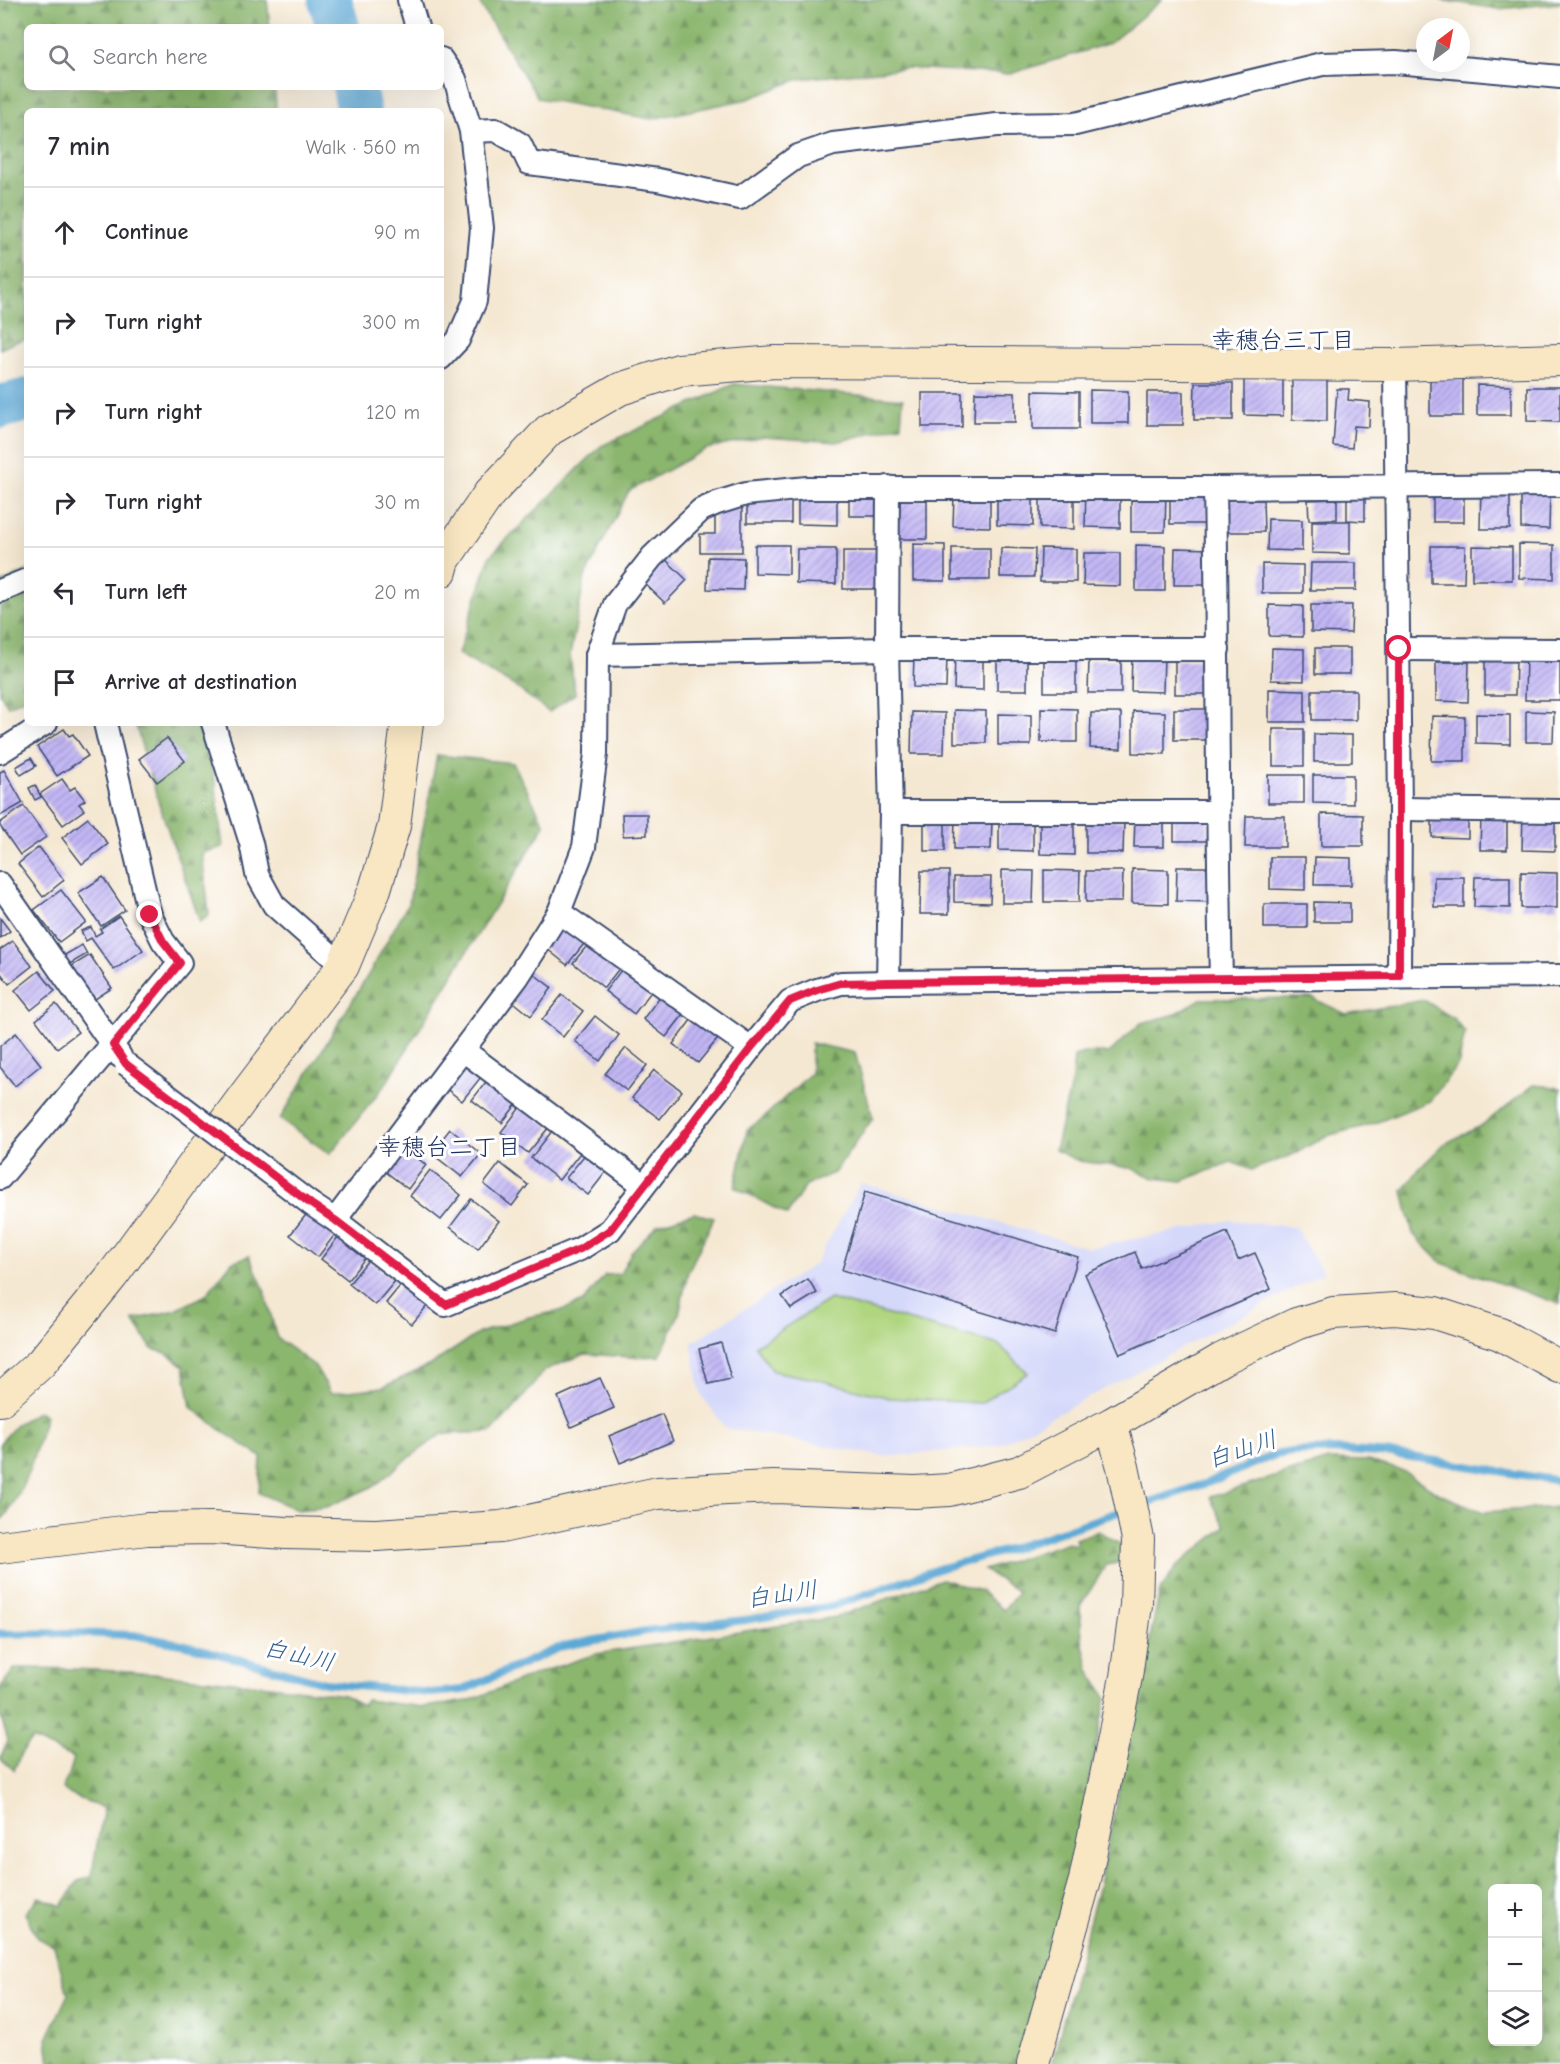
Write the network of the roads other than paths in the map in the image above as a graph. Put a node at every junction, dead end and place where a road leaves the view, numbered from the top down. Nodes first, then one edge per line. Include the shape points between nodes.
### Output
1 (409, 0) edge
2 (416, 24) edge
3 (444, 63) edge
4 (1560, 76) edge
5 (471, 131) junction
6 (444, 355) edge
7 (1560, 360) edge
8 (1395, 365) junction
9 (1560, 485) edge
10 (888, 487) junction
11 (1398, 487) junction
12 (1215, 488) junction
13 (444, 560) edge
14 (24, 581) edge
15 (0, 591) edge
16 (887, 649) junction
17 (1218, 649) junction
18 (1399, 649) junction
19 (1560, 650) edge
20 (597, 655) junction
21 (41, 726) edge
22 (106, 726) edge
23 (214, 726) edge
24 (405, 726) edge
25 (0, 752) edge
26 (1400, 809) junction
27 (1560, 811) edge
28 (891, 812) junction
29 (1217, 812) junction
30 (0, 884) edge
31 (559, 912) junction
32 (343, 966) junction
33 (1399, 976) junction
34 (1560, 976) edge
35 (1221, 978) junction
36 (888, 982) junction
37 (113, 1045) junction
38 (751, 1048) junction
39 (463, 1050) junction
40 (0, 1178) edge
41 (644, 1185) junction
42 (335, 1220) junction
43 (1560, 1367) edge
44 (0, 1400) edge
45 (1111, 1424) junction
46 (0, 1546) edge
47 (1033, 2064) edge

1 - 2 street
3 - 5 street via 455,79
4 - 5 street via 1396,62 1322,64 1074,124 997,125 833,144 798,156 740,198 658,180 529,162 520,144 496,130
5 - 6 street via 482,228 475,301 458,340
7 - 8 street
8 - 11 street
8 - 13 street via 775,362 678,370 620,389 549,430 489,494
9 - 11 street
10 - 12 street
10 - 16 street
10 - 20 street via 746,494 701,510 652,557 615,604
11 - 12 street
11 - 18 street
12 - 17 street
14 - 15 street
16 - 17 street
16 - 20 street
16 - 28 street
17 - 29 street
18 - 19 street
18 - 26 street
20 - 31 street via 596,754 584,847
21 - 25 street
22 - 37 street via 150,915 180,963
23 - 32 street via 257,874 268,895 274,905
24 - 32 street via 394,826 375,889
26 - 27 street
26 - 33 street
28 - 29 street
28 - 36 street
29 - 35 street
30 - 37 street
31 - 38 street
31 - 39 street via 517,978
32 - 44 street via 112,1276 41,1363
33 - 34 street
33 - 35 street
35 - 36 street
36 - 38 street via 841,983 790,1001
37 - 40 street
37 - 42 street, bridge via 126,1064
38 - 41 street
39 - 41 street
39 - 42 street
41 - 42 street via 610,1230 580,1249 446,1305
43 - 45 street via 1500,1334 1435,1313 1395,1309 1333,1313 1296,1324 1222,1359
45 - 46 street via 1019,1472 949,1490 774,1487 658,1493 501,1527 376,1535 147,1529
45 - 47 street via 1138,1539 1136,1605 1120,1711 1085,1880

